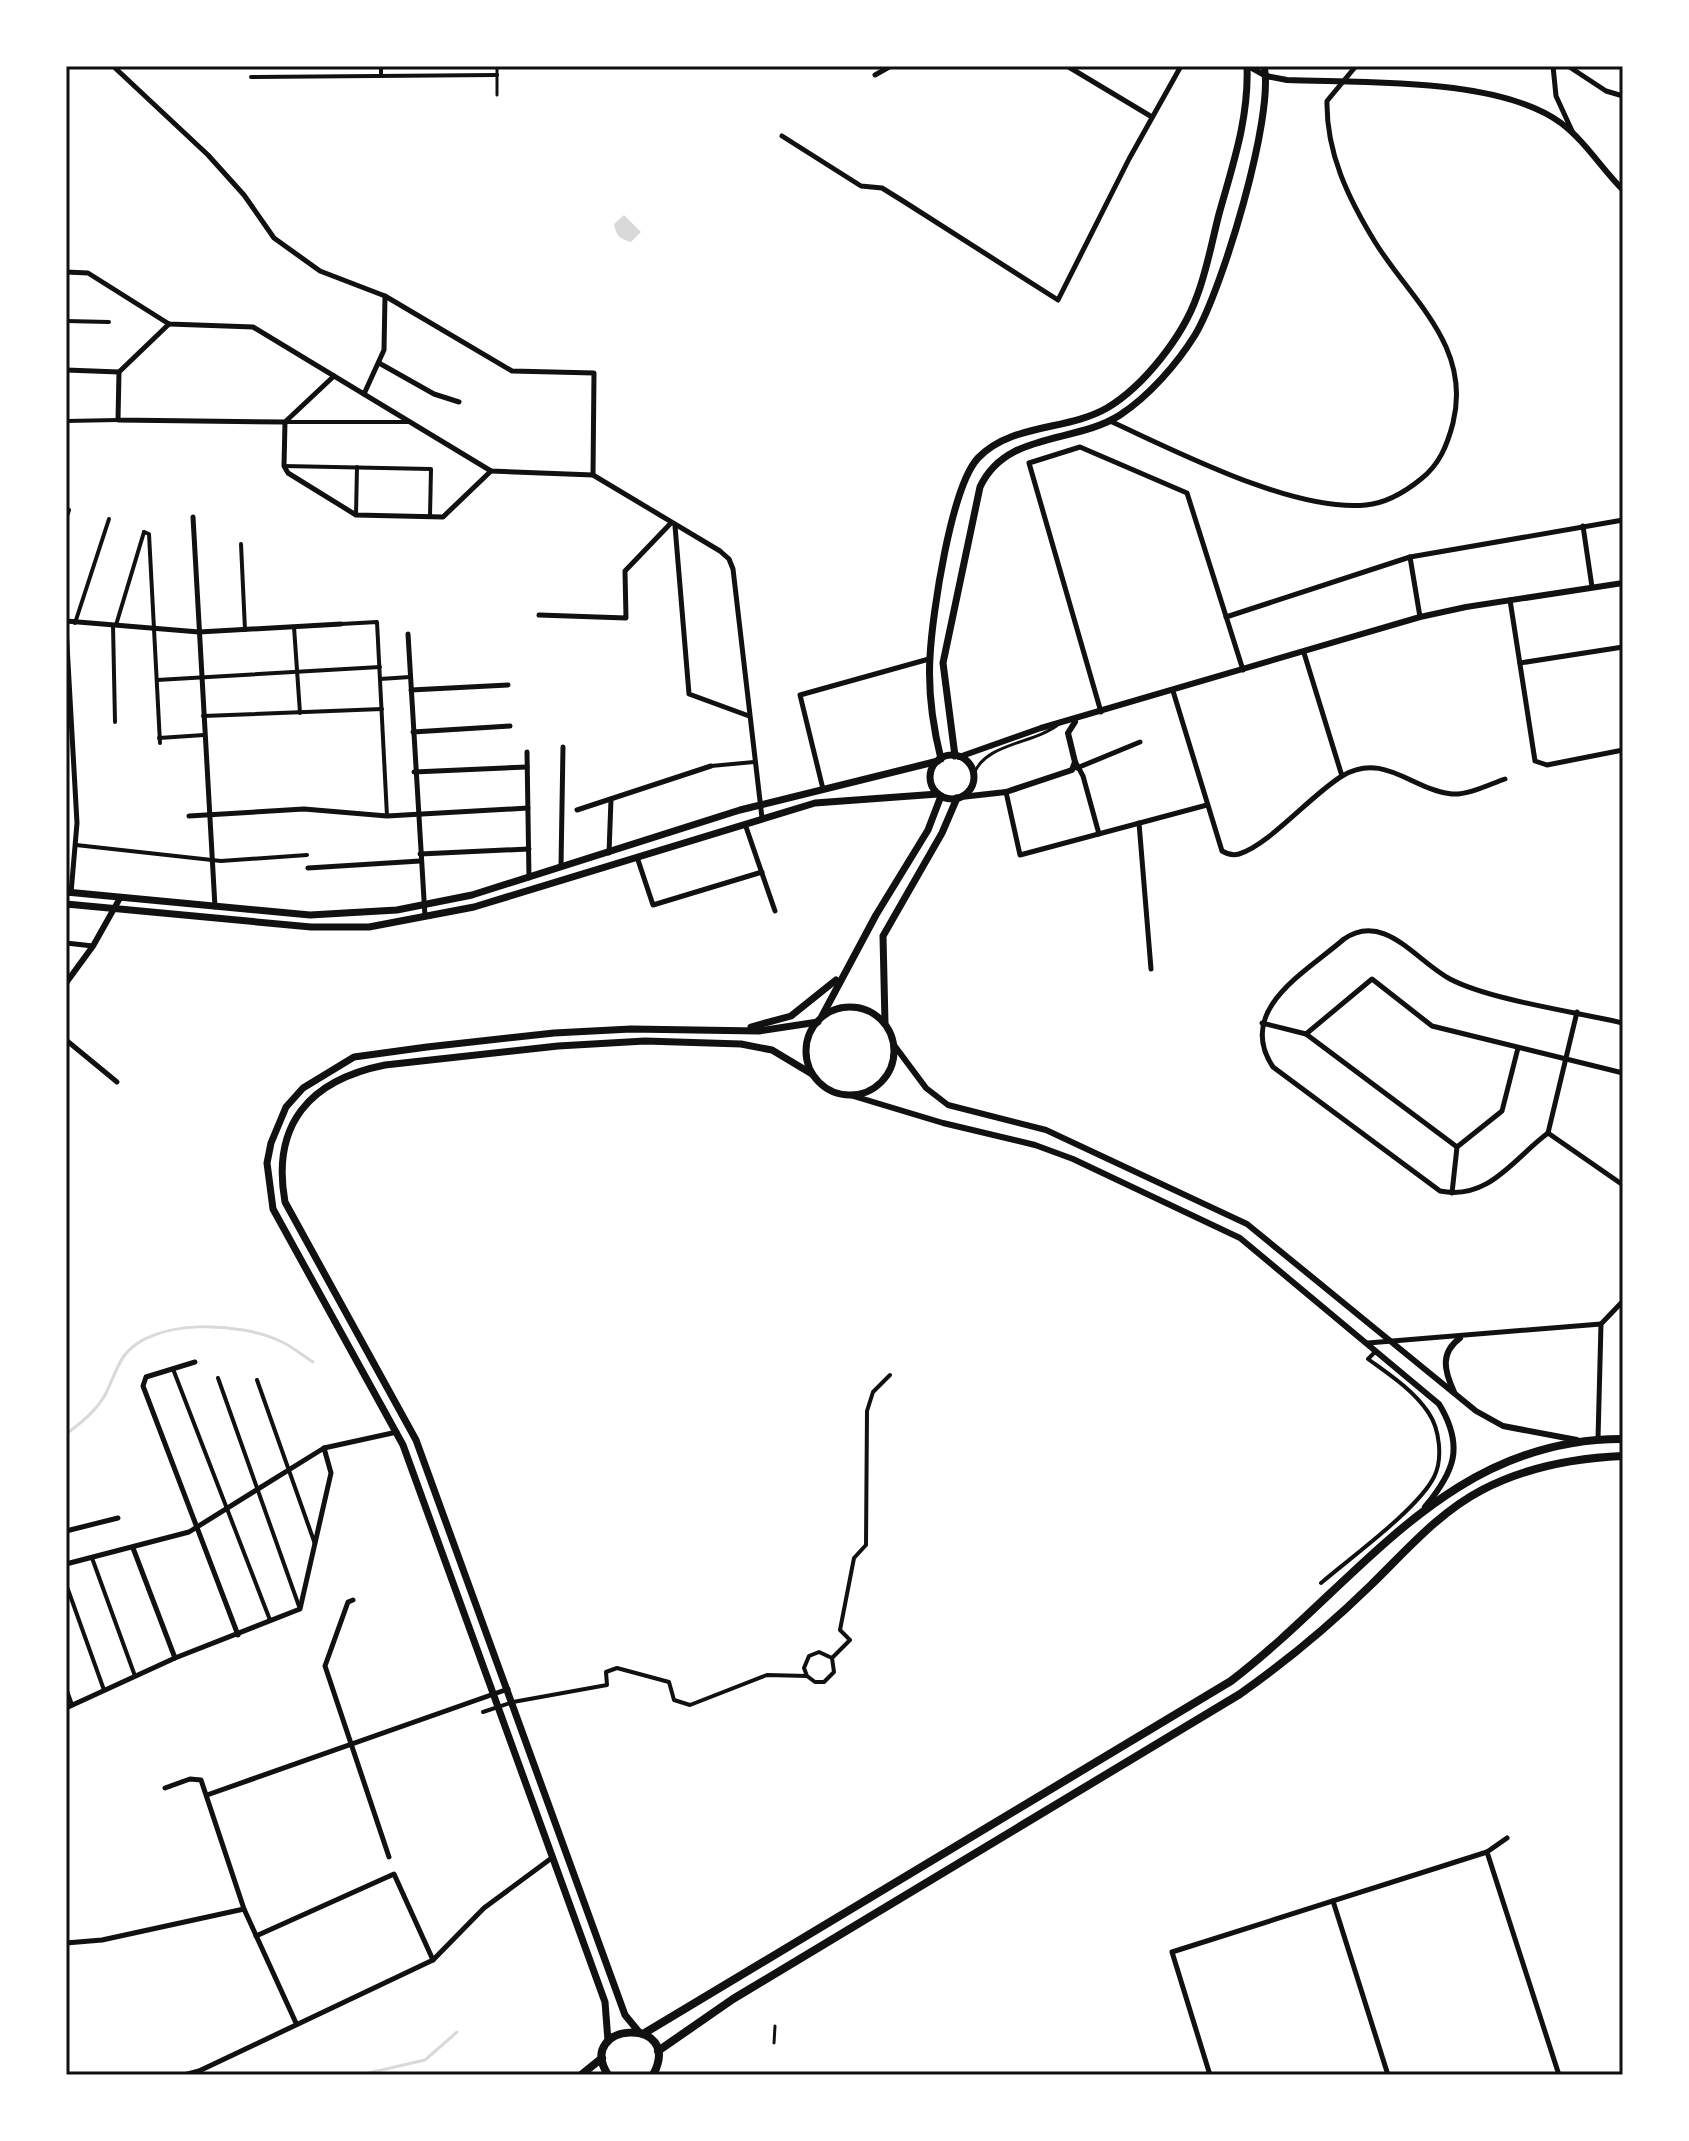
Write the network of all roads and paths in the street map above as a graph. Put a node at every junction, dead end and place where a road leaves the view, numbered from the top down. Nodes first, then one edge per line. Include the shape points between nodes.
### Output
1 (113, 66) edge
2 (381, 66) edge
3 (497, 66) edge
4 (891, 66) edge
5 (1067, 66) edge
6 (1181, 66) edge
7 (1247, 66) edge
8 (1264, 66) edge
9 (1356, 66) edge
10 (1553, 66) edge
11 (1568, 66) edge
12 (381, 75) junction
13 (497, 75) junction
14 (875, 75) dead end
15 (1266, 76) junction
16 (251, 77) dead end
17 (1339, 83) junction
18 (497, 95) dead end
19 (1623, 96) edge
20 (1152, 117) junction
21 (1573, 134) junction
22 (782, 136) dead end
23 (1623, 190) edge
24 (66, 272) edge
25 (385, 296) junction
26 (66, 321) edge
27 (109, 322) dead end
28 (169, 324) junction
29 (379, 363) junction
30 (66, 370) edge
31 (119, 372) junction
32 (334, 376) junction
33 (364, 394) junction
34 (459, 402) dead end
35 (118, 420) junction
36 (66, 421) edge
37 (1109, 421) junction
38 (285, 422) junction
39 (409, 422) junction
40 (284, 466) junction
41 (357, 467) junction
42 (491, 471) junction
43 (593, 475) junction
44 (69, 510) dead end
45 (356, 515) junction
46 (193, 517) dead end
47 (430, 518) junction
48 (66, 519) edge
49 (109, 519) dead end
50 (1623, 520) edge
51 (673, 524) junction
52 (1583, 526) junction
53 (241, 544) dead end
54 (1410, 557) junction
55 (1623, 583) edge
56 (1592, 587) junction
57 (1510, 600) junction
58 (539, 615) dead end
59 (1226, 617) junction
60 (1420, 617) junction
61 (75, 623) junction
62 (66, 624) edge
63 (341, 624) joint
64 (114, 625) junction
65 (294, 627) junction
66 (154, 630) junction
67 (245, 630) junction
68 (199, 632) junction
69 (408, 634) dead end
70 (1623, 647) edge
71 (1304, 653) junction
72 (67, 658) edge
73 (929, 659) junction
74 (1520, 663) junction
75 (380, 667) junction
76 (1243, 670) junction
77 (297, 671) junction
78 (410, 677) junction
79 (201, 678) junction
80 (380, 679) junction
81 (157, 680) junction
82 (508, 685) dead end
83 (411, 690) junction
84 (1173, 691) junction
85 (382, 709) junction
86 (300, 713) junction
87 (1101, 713) junction
88 (203, 716) junction
89 (749, 716) junction
90 (1081, 718) junction
91 (115, 722) dead end
92 (1060, 724) junction
93 (510, 726) dead end
94 (413, 732) junction
95 (204, 735) junction
96 (1140, 742) dead end
97 (563, 747) dead end
98 (1623, 750) edge
99 (527, 752) dead end
100 (957, 757) junction
101 (939, 760) junction
102 (754, 762) junction
103 (711, 766) joint
104 (527, 767) junction
105 (1075, 767) junction
106 (414, 772) junction
107 (974, 774) junction
108 (1342, 776) junction
109 (1505, 779) dead end
110 (823, 789) junction
111 (1006, 792) junction
112 (939, 795) junction
113 (917, 797) junction
114 (959, 798) junction
115 (611, 799) junction
116 (763, 805) junction
117 (1207, 805) junction
118 (528, 808) junction
119 (577, 810) dead end
120 (935, 811) junction
121 (417, 813) junction
122 (209, 815) junction
123 (189, 816) dead end
124 (387, 816) junction
125 (762, 818) junction
126 (744, 823) junction
127 (1139, 823) junction
128 (1099, 834) junction
129 (76, 845) junction
130 (529, 849) junction
131 (609, 853) junction
132 (307, 855) dead end
133 (637, 857) junction
134 (212, 858) junction
135 (420, 858) junction
136 (308, 868) dead end
137 (561, 869) junction
138 (762, 872) junction
139 (529, 879) junction
140 (68, 892) edge
141 (120, 898) junction
142 (66, 904) edge
143 (424, 906) junction
144 (215, 907) junction
145 (114, 910) junction
146 (775, 911) dead end
147 (426, 918) junction
148 (66, 943) edge
149 (93, 946) junction
150 (1151, 969) dead end
151 (843, 972) junction
152 (66, 983) edge
153 (1577, 1012) junction
154 (819, 1020) junction
155 (885, 1023) junction
156 (1262, 1023) junction
157 (1623, 1023) edge
158 (710, 1030) junction
159 (1306, 1034) junction
160 (66, 1040) edge
161 (894, 1045) junction
162 (1518, 1048) junction
163 (1566, 1059) junction
164 (1623, 1073) edge
165 (812, 1074) junction
166 (117, 1082) dead end
167 (850, 1095) junction
168 (1548, 1133) junction
169 (1457, 1147) junction
170 (1623, 1185) edge
171 (1452, 1193) junction
172 (1623, 1301) edge
173 (1601, 1324) junction
174 (1460, 1338) junction
175 (1393, 1341) junction
176 (1368, 1343) junction
177 (1376, 1350) junction
178 (195, 1362) dead end
179 (173, 1369) junction
180 (890, 1375) dead end
181 (218, 1378) dead end
182 (257, 1380) dead end
183 (1455, 1395) junction
184 (398, 1432) junction
185 (1598, 1439) junction
186 (1623, 1439) edge
187 (1577, 1440) junction
188 (324, 1448) junction
189 (1623, 1456) edge
190 (288, 1472) junction
191 (258, 1491) junction
192 (1425, 1507) junction
193 (229, 1510) junction
194 (118, 1518) dead end
195 (198, 1528) junction
196 (66, 1531) edge
197 (316, 1545) junction
198 (133, 1548) junction
199 (92, 1558) junction
200 (66, 1564) edge
201 (1321, 1583) dead end
202 (66, 1584) edge
203 (353, 1600) dead end
204 (300, 1609) junction
205 (271, 1622) junction
206 (238, 1635) junction
207 (175, 1658) junction
208 (832, 1658) junction
209 (807, 1676) junction
210 (136, 1677) junction
211 (66, 1688) edge
212 (509, 1689) junction
213 (105, 1692) junction
214 (493, 1695) junction
215 (513, 1702) junction
216 (69, 1707) edge
217 (497, 1707) junction
218 (483, 1712) dead end
219 (351, 1745) junction
220 (165, 1788) dead end
221 (207, 1795) junction
222 (1507, 1838) dead end
223 (1487, 1852) junction
224 (389, 1857) dead end
225 (553, 1857) junction
226 (1333, 1901) junction
227 (244, 1909) junction
228 (256, 1936) junction
229 (66, 1943) edge
230 (433, 1960) junction
231 (296, 2023) junction
232 (775, 2026) dead end
233 (641, 2033) junction
234 (608, 2041) junction
235 (774, 2043) dead end
236 (658, 2051) junction
237 (602, 2058) junction
238 (654, 2074) edge
239 (184, 2075) edge
240 (581, 2075) edge
241 (608, 2075) edge
242 (1210, 2075) edge
243 (1388, 2075) edge
244 (1559, 2075) edge

1 - 25 street via 208,155 274,238 320,271
2 - 12 street
3 - 13 lane
4 - 14 street
5 - 20 street
6 - 20 street
7 - 15 street
7 - 73 main road via 1243,132 1191,309 1156,361 1114,403 1089,416 1012,437 978,458 953,513
8 - 15 main road
9 - 17 street
10 - 21 street via 1556,96
11 - 19 street
12 - 13 street
12 - 16 street
13 - 18 lane
15 - 17 street
15 - 37 main road via 1262,133 1212,302 1173,364
17 - 21 street via 1481,92 1552,117
17 - 37 street via 1327,101 1329,147 1375,241 1421,300 1451,358 1457,408 1438,461 1411,487 1387,500 1322,504
20 - 22 street via 1058,300 882,188 861,186
21 - 23 street
24 - 28 street via 88,273
25 - 29 street via 385,341
25 - 43 street via 512,371 594,373
26 - 27 street
28 - 31 street
28 - 32 street via 253,327
29 - 33 street
29 - 34 street
30 - 31 street
31 - 35 street
32 - 33 street
32 - 38 street
33 - 39 street
35 - 36 street
35 - 38 street
37 - 100 main road via 1017,449 999,459 984,477 943,663
38 - 39 street
38 - 40 street
39 - 42 street
40 - 41 street
40 - 45 street
41 - 45 street
41 - 47 street via 431,469
42 - 43 street
42 - 47 street via 443,517
43 - 51 street
44 - 48 street
45 - 47 street
46 - 68 street
49 - 61 street
50 - 52 street
51 - 58 street via 625,571 626,618
51 - 89 street via 729,559
51 - 89 street via 689,694
52 - 54 street
52 - 56 street
53 - 67 street
54 - 59 street
54 - 60 street
55 - 56 street
56 - 57 street
57 - 60 street
57 - 74 street
59 - 76 street
59 - 87 street via 1187,493 1080,447 1029,463
60 - 71 street
61 - 62 street
61 - 64 street
62 - 72 street
63 - 65 street
63 - 75 street via 377,622
64 - 66 street
64 - 66 street via 144,532 149,534
64 - 91 street
65 - 67 street
65 - 77 street
66 - 68 street
66 - 81 street
67 - 68 street
68 - 79 street
69 - 78 street
70 - 74 street
71 - 76 street
71 - 108 street
72 - 129 street
73 - 101 main road
73 - 110 street via 800,695
74 - 98 street via 1535,761
75 - 77 street
75 - 80 street
76 - 84 street
77 - 79 street
77 - 86 street
78 - 80 street
78 - 83 street
79 - 81 street
79 - 88 street
80 - 85 street
81 - 95 street via 160,740
82 - 83 street
83 - 94 street
84 - 87 street
84 - 117 street
85 - 86 street
85 - 124 street
86 - 88 street
87 - 90 street
88 - 95 street
89 - 102 street
90 - 92 street
90 - 105 street via 1068,733
92 - 100 street
92 - 107 lane via 1044,736 987,755
93 - 94 street
94 - 106 street
95 - 122 street
96 - 105 street
97 - 137 street
99 - 104 street
100 - 101 main road
100 - 107 main road
101 - 110 main road
101 - 112 main road via 931,780
102 - 103 street
102 - 116 street
103 - 115 street
104 - 106 street
104 - 118 street
105 - 111 street
105 - 128 street via 1082,772
106 - 121 street
107 - 114 main road via 971,788
108 - 109 street via 1385,768 1457,794
108 - 117 street via 1237,855 1222,851
110 - 116 main road
111 - 114 street
111 - 128 street via 1020,855
112 - 113 main road
112 - 114 main road
112 - 120 main road
113 - 120 main road via 929,799
113 - 125 main road via 815,803
114 - 155 main road via 883,936
115 - 119 street
115 - 131 street
116 - 125 street
116 - 131 main road
117 - 127 street
118 - 121 street
118 - 130 street
120 - 151 main road
121 - 124 street
121 - 135 street
122 - 123 street
122 - 124 street via 304,809
122 - 134 street
125 - 126 main road
126 - 133 main road
126 - 138 street
127 - 128 street
127 - 150 street
129 - 134 street
129 - 140 street
130 - 135 street
130 - 139 street
131 - 137 main road
132 - 134 street
133 - 138 street via 653,905
133 - 147 main road
134 - 144 street
135 - 136 street
135 - 143 street
137 - 139 main road
138 - 146 street
139 - 143 main road
140 - 141 main road
141 - 144 main road
141 - 145 street
142 - 145 main road
143 - 144 main road via 310,915
143 - 147 street
145 - 147 main road via 311,927 369,927
145 - 149 street
148 - 149 street
149 - 152 street
151 - 154 main road
151 - 158 main road via 791,1016 771,1024
153 - 156 street via 1464,985 1371,928 1355,931 1276,998
153 - 157 street
153 - 163 street
154 - 155 main road via 851,1007
154 - 158 main road via 777,1030
154 - 165 main road via 807,1045
155 - 161 main road
156 - 159 street
156 - 171 street via 1263,1049 1273,1067 1430,1186
158 - 184 main road via 554,1033 354,1057 317,1076 286,1107 267,1163 273,1209
159 - 162 street via 1372,979 1432,1026
159 - 169 street
160 - 166 street
161 - 167 main road via 886,1077 873,1089
161 - 175 street via 926,1088 948,1105 1046,1130 1247,1224
162 - 163 street
162 - 169 street via 1502,1111
163 - 164 street
163 - 168 street
165 - 167 main road via 829,1089
165 - 212 main road via 772,1050 741,1044 645,1041 558,1046 356,1071 319,1090 289,1130 281,1162 285,1202 416,1440
167 - 176 street via 1035,1145 1182,1209 1240,1238
168 - 170 street
168 - 171 street via 1488,1184
169 - 171 street
172 - 173 street
173 - 174 street
173 - 185 street
174 - 175 street
174 - 183 street via 1445,1357
175 - 176 street
175 - 183 street
176 - 177 street
177 - 192 street via 1439,1404 1452,1434 1447,1481
177 - 201 street via 1368,1359 1405,1386 1429,1413 1439,1464 1418,1498
178 - 179 street
179 - 193 street
179 - 195 street via 146,1377 143,1386
180 - 208 street via 873,1392 867,1411 866,1545 854,1558 840,1630 850,1640
181 - 191 street
182 - 190 street
183 - 187 street via 1503,1426
184 - 188 street
184 - 214 main road
185 - 186 main road
185 - 187 main road
187 - 192 main road via 1514,1458
188 - 190 street
188 - 197 street via 331,1473
189 - 236 main road via 1578,1458 1482,1490 1444,1515 1304,1647 1240,1694 733,1999
190 - 191 street
190 - 197 street
191 - 193 street
191 - 204 street
192 - 233 main road via 1289,1636 1231,1681
193 - 195 street
193 - 205 street
194 - 196 street
195 - 198 street
195 - 206 street
197 - 204 street
198 - 199 street
198 - 207 street
199 - 200 street
199 - 210 street
202 - 213 street
203 - 219 street via 325,1666
204 - 205 street
205 - 206 street
206 - 207 street
207 - 210 street
208 - 209 street via 812,1654 804,1663
208 - 209 street via 834,1672 828,1680 815,1682
209 - 215 street via 767,1675 690,1705 674,1700 669,1682 617,1668 606,1672 607,1685
210 - 213 street
211 - 216 street
212 - 214 street
212 - 215 main road
213 - 216 street
214 - 217 main road
214 - 219 street
215 - 217 street
215 - 233 main road via 625,2015
217 - 218 street
217 - 225 main road
219 - 221 street
219 - 224 street
220 - 221 street via 198,1778
221 - 227 street
222 - 223 street
223 - 226 street
223 - 244 street
225 - 230 street via 484,1908
225 - 234 main road via 605,2002
226 - 242 street via 1172,1952
226 - 243 street
227 - 228 street
227 - 229 street
228 - 230 street via 394,1874
228 - 231 street
230 - 231 street
231 - 239 street
232 - 235 lane
233 - 234 main road via 622,2032
233 - 236 main road
234 - 237 main road
236 - 238 main road
237 - 240 main road
237 - 241 main road

